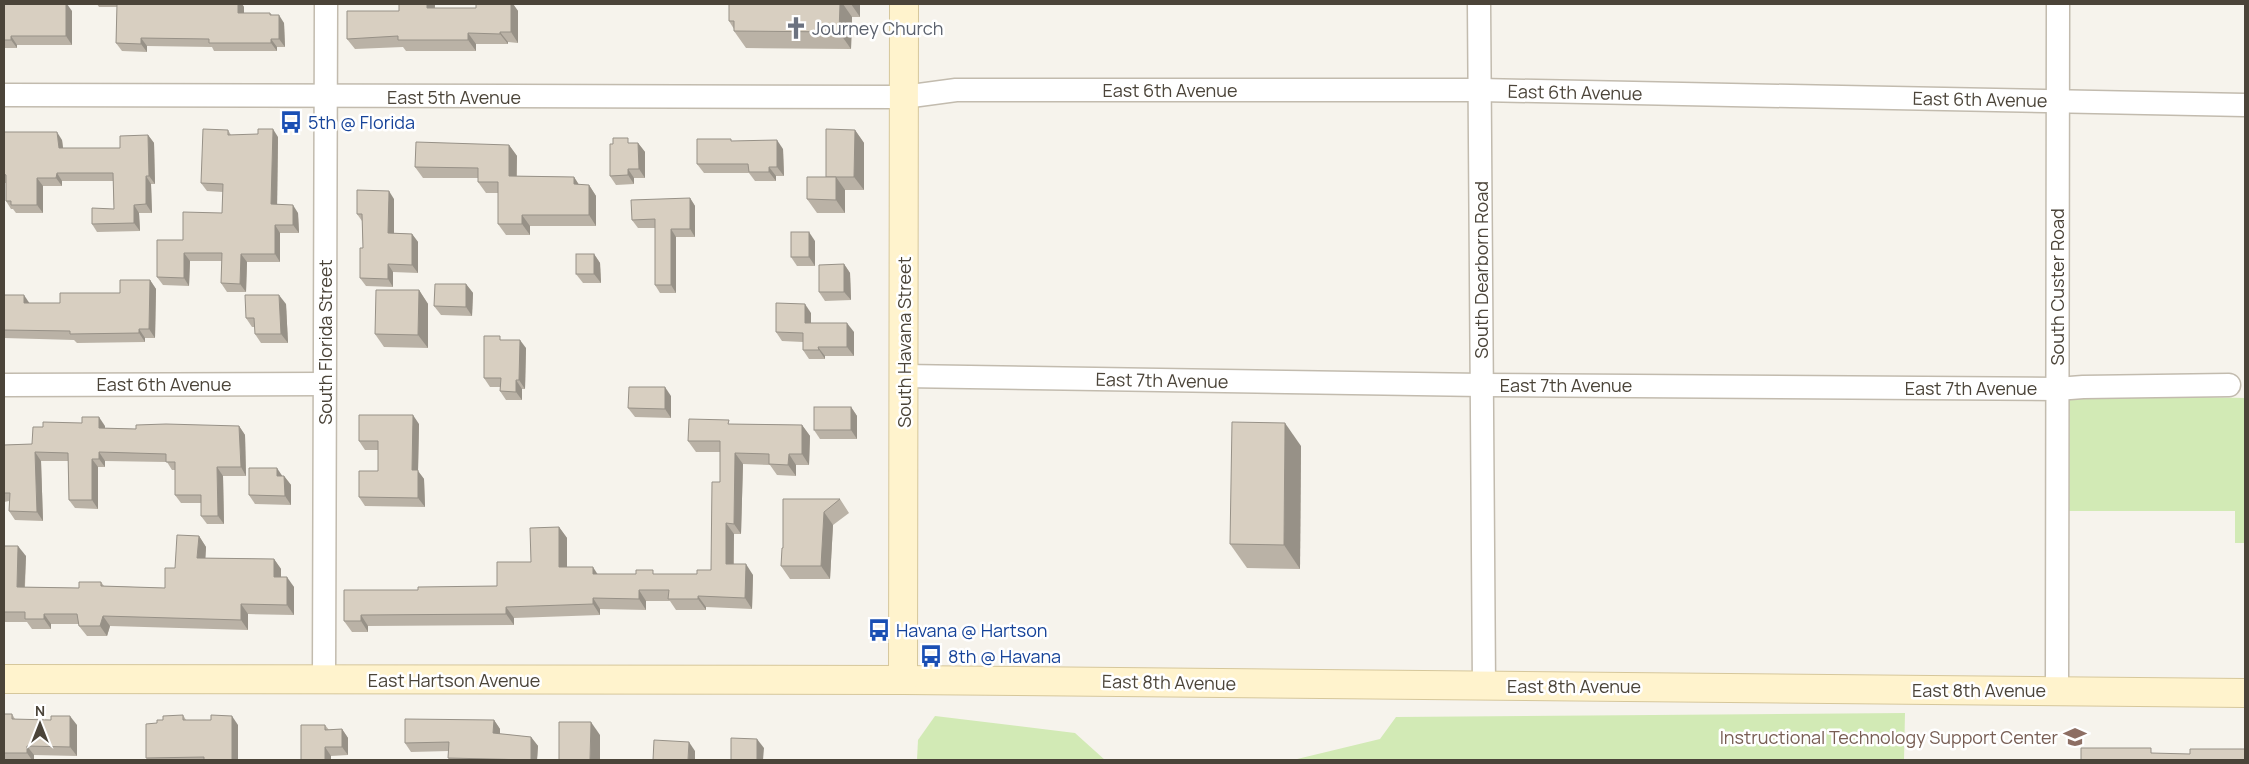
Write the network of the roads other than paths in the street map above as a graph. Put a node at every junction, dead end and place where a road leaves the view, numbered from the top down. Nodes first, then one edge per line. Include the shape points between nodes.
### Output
1 (326, 4) edge
2 (904, 4) edge
3 (1479, 4) edge
4 (2058, 4) edge
5 (1480, 90) junction
6 (4, 95) edge
7 (326, 97) junction
8 (904, 97) junction
9 (2057, 101) junction
10 (2245, 104) edge
11 (904, 376) junction
12 (4, 384) edge
13 (324, 384) junction
14 (1482, 385) junction
15 (2228, 385) dead end
16 (2057, 389) junction
17 (4, 679) edge
18 (904, 680) junction
19 (324, 681) junction
20 (1484, 686) junction
21 (2058, 690) junction
22 (2245, 693) edge

1 - 7 street, South Florida Street
2 - 8 street, South Havana Street
3 - 5 street, South Dearborn Road
4 - 9 street, South Custer Road
5 - 8 street, East 6th Avenue via 956,90
5 - 9 street, East 6th Avenue
5 - 14 street, South Dearborn Road
6 - 7 street, East 5th Avenue
7 - 8 street, East 5th Avenue
7 - 13 street, South Florida Street
8 - 11 street, South Havana Street
9 - 10 street, East 6th Avenue
9 - 16 street, South Custer Road
11 - 14 street, East 7th Avenue
11 - 18 street, South Havana Street
12 - 13 street, East 6th Avenue
13 - 19 street, South Florida Street
14 - 16 street, East 7th Avenue
14 - 20 street, South Dearborn Road
15 - 16 street, East 7th Avenue
16 - 21 street, South Custer Road
17 - 19 street, East Hartson Avenue
18 - 19 street, East Hartson Avenue
18 - 20 street, East 8th Avenue
20 - 21 street, East 8th Avenue
21 - 22 street, East 8th Avenue

